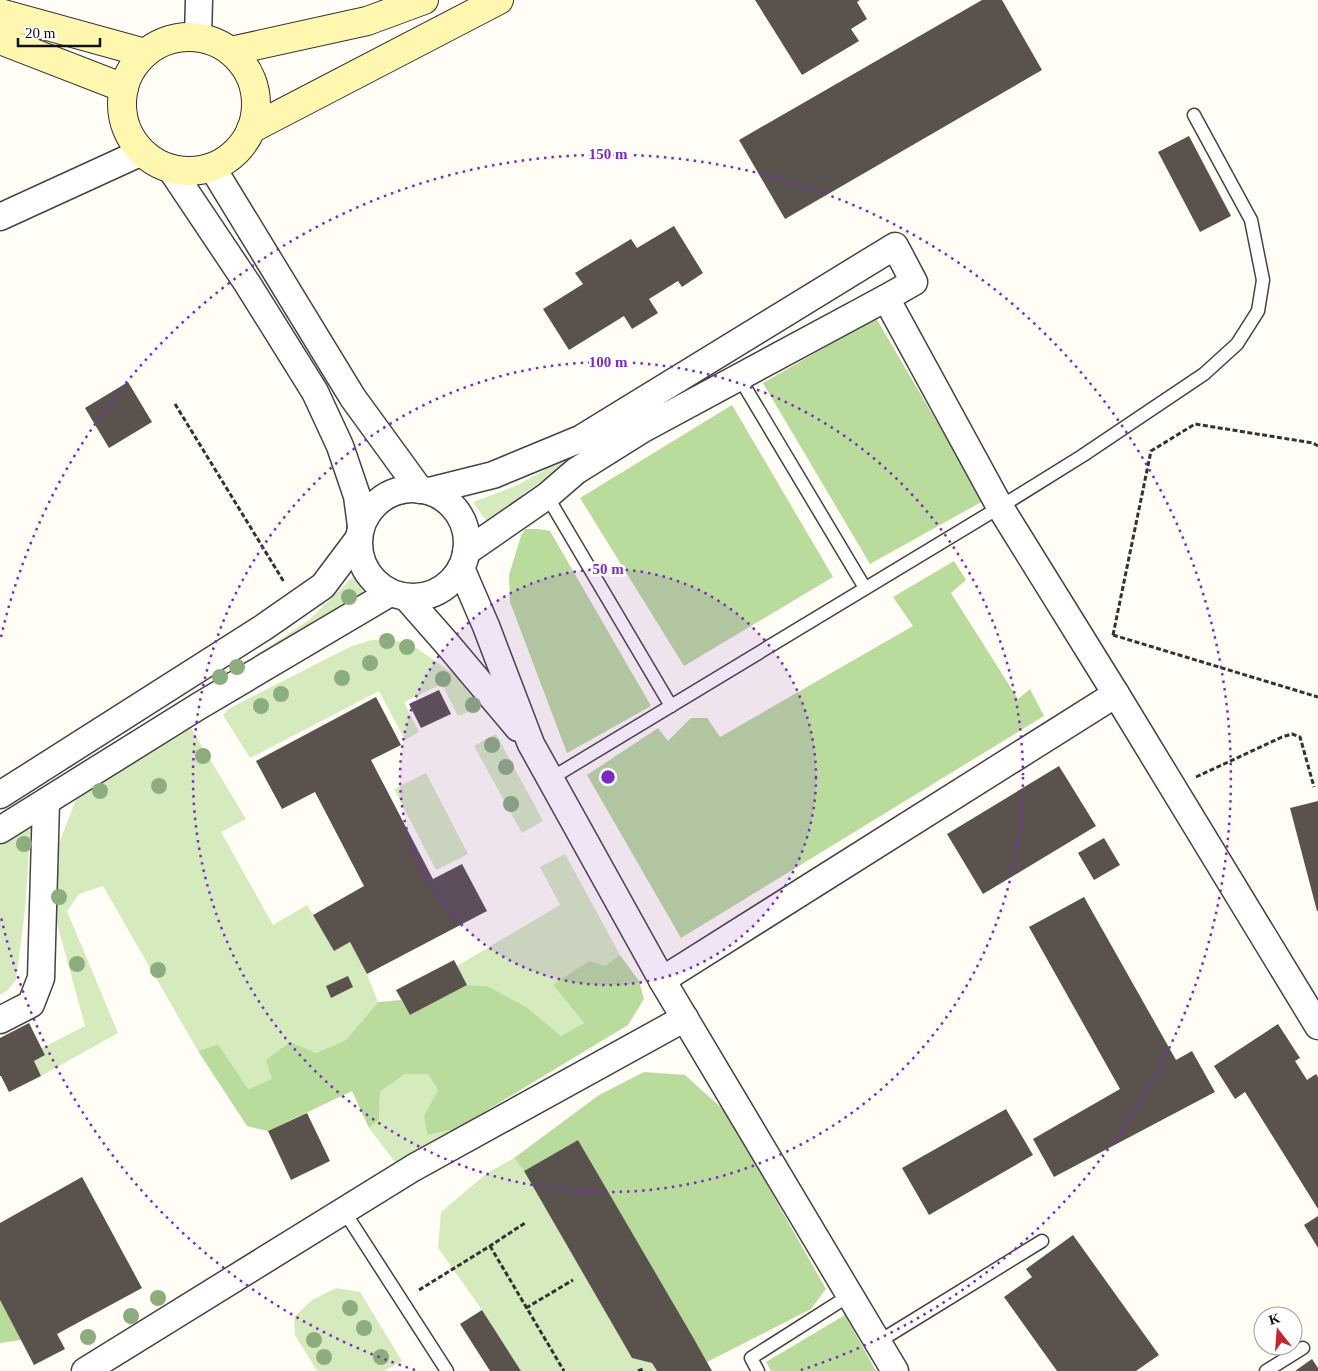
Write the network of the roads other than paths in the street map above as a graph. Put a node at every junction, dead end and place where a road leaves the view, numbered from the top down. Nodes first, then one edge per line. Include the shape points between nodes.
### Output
1 (199, 0) edge
2 (424, 0) edge
3 (498, 0) edge
4 (0, 13) edge
5 (198, 37) junction
6 (0, 40) edge
7 (231, 51) junction
8 (145, 53) junction
9 (124, 88) junction
10 (1194, 115) dead end
11 (251, 129) junction
12 (142, 152) junction
13 (212, 167) junction
14 (170, 168) junction
15 (0, 216) edge
16 (886, 298) junction
17 (739, 377) junction
18 (424, 490) junction
19 (547, 496) junction
20 (1000, 507) junction
21 (360, 532) junction
22 (464, 560) junction
23 (866, 588) junction
24 (398, 595) junction
25 (1116, 694) junction
26 (671, 706) junction
27 (531, 744) junction
28 (550, 779) junction
29 (0, 795) edge
30 (46, 802) junction
31 (0, 830) edge
32 (662, 980) junction
33 (685, 1018) junction
34 (0, 1020) edge
35 (1318, 1026) edge
36 (344, 1211) junction
37 (1042, 1241) dead end
38 (850, 1295) junction
39 (878, 1342) junction
40 (1290, 1356) edge
41 (85, 1371) edge
42 (446, 1371) edge
43 (758, 1371) edge
44 (895, 1371) edge
45 (1266, 1371) edge

1 - 5 street
2 - 7 street via 367,21
3 - 11 street
4 - 8 street
5 - 7 street
5 - 8 street via 161,43
6 - 9 street
7 - 11 street via 246,67 254,87 256,108
8 - 9 street via 132,69
9 - 12 street via 122,111 128,133
10 - 20 lane via 1251,220 1263,280 1258,311 1237,344 1204,374
11 - 13 street via 242,145
12 - 14 street
12 - 15 street
13 - 14 street via 191,171
13 - 18 street via 353,398
14 - 21 street via 315,392 340,446 356,496
16 - 17 street
16 - 18 street via 914,282 895,246 580,439 493,475
16 - 20 street
17 - 19 street via 643,429 576,471
17 - 23 lane
18 - 21 street via 402,490 384,497 370,510
18 - 22 street via 446,500 459,515 466,533
19 - 22 street
19 - 26 lane
20 - 23 lane
20 - 25 street
21 - 24 street via 359,552 369,576 379,586
21 - 29 street via 323,586
22 - 24 street via 451,581 438,591 423,597
22 - 27 street
23 - 26 lane
24 - 27 street via 449,646
24 - 30 street via 199,706
25 - 32 street
25 - 35 street
26 - 28 lane
27 - 28 street
28 - 32 street
30 - 31 street
30 - 34 street via 41,978 31,1004
32 - 33 street
33 - 36 street via 413,1168
33 - 38 street
36 - 41 street
36 - 42 lane
37 - 39 lane
38 - 39 street
38 - 43 lane via 751,1358
39 - 44 street
40 - 45 lane

